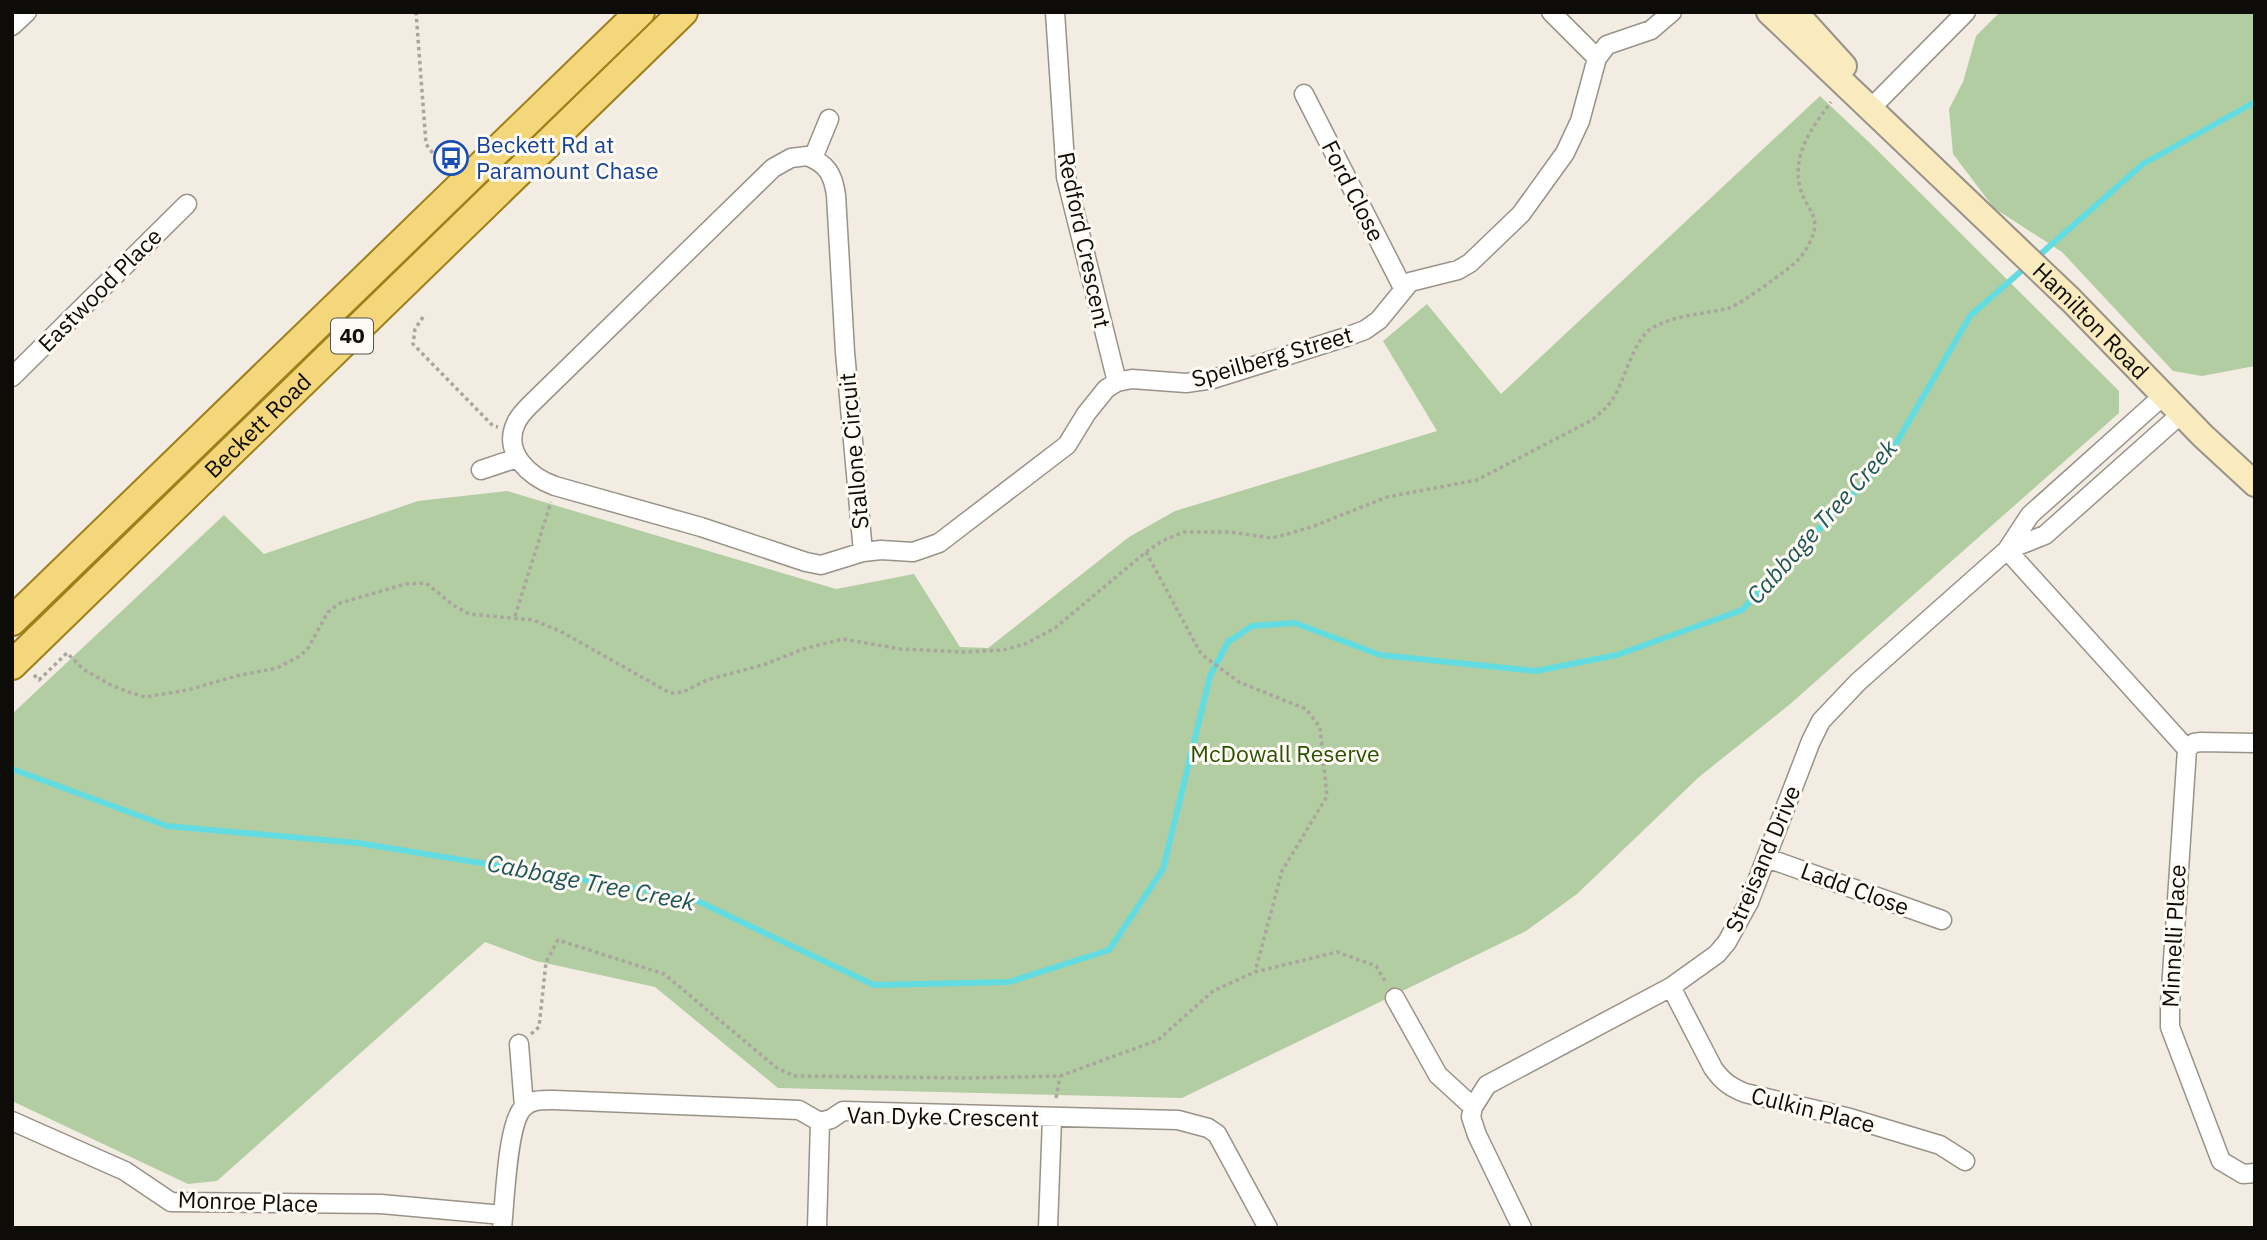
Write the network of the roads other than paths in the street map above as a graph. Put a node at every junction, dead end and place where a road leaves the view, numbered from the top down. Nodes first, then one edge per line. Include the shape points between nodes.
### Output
1 (27, 12) edge
2 (640, 12) edge
3 (683, 12) edge
4 (1055, 12) edge
5 (1551, 12) edge
6 (1672, 12) edge
7 (1769, 12) edge
8 (1795, 12) edge
9 (1966, 12) edge
10 (12, 26) edge
11 (1597, 58) junction
12 (1304, 94) dead end
13 (1876, 103) junction
14 (828, 119) dead end
15 (813, 158) junction
16 (1925, 159) junction
17 (187, 204) dead end
18 (1403, 288) junction
19 (12, 377) edge
20 (1117, 382) junction
21 (2164, 395) junction
22 (2181, 414) junction
23 (517, 458) junction
24 (481, 470) dead end
25 (2255, 484) edge
26 (2007, 550) junction
27 (863, 552) junction
28 (12, 621) edge
29 (21, 668) edge
30 (2255, 743) edge
31 (2187, 749) junction
32 (1767, 858) junction
33 (1942, 920) dead end
34 (1671, 987) junction
35 (1395, 998) road end
36 (519, 1044) road end
37 (524, 1107) junction
38 (1473, 1107) junction
39 (1052, 1118) junction
40 (12, 1121) edge
41 (820, 1122) junction
42 (1965, 1161) dead end
43 (2255, 1173) edge
44 (503, 1221) edge
45 (817, 1228) edge
46 (1048, 1228) edge
47 (1268, 1228) edge
48 (1522, 1228) edge

1 - 10 street
2 - 28 main road, Beckett Road / 40
3 - 29 main road, Beckett Road / 40
4 - 20 street, Redford Crescent via 1066,177
5 - 11 street
6 - 11 street via 1651,30 1607,45
7 - 16 main road, Hamilton Road
8 - 13 main road, Hamilton Road
9 - 13 street
11 - 18 street via 1580,121 1565,153 1521,214 1470,263
12 - 18 street, Ford Close
13 - 16 main road, Hamilton Road
14 - 15 street
15 - 23 street via 791,158 773,168 530,405 514,431
15 - 27 street, Stallone Circuit via 828,168 836,195
16 - 21 main road, Hamilton Road
17 - 19 street, Eastwood Place
18 - 20 street, Speilberg Street via 1379,320 1346,337 1213,379
20 - 27 street via 1106,388 1067,445 939,543 914,552
21 - 22 main road, Hamilton Road
21 - 26 street, Streisand Drive via 2030,515
22 - 25 main road, Hamilton Road
22 - 26 street, Streisand Drive via 2045,535
23 - 24 street
23 - 27 street, Stallone Circuit via 523,468 555,486 806,562 821,565
26 - 31 street
26 - 32 street, Streisand Drive via 1858,682 1821,721
30 - 31 street via 2201,742
31 - 43 street, Minnelli Place via 2170,1027 2221,1161 2242,1174
32 - 33 street, Ladd Close
32 - 34 street, Streisand Drive via 1727,942
34 - 38 street, Streisand Drive via 1487,1085
34 - 42 street, Culkin Place via 1713,1068 1730,1087 1940,1145
35 - 38 street via 1438,1075
36 - 37 street
37 - 41 street, Van Dyke Crescent via 534,1101 554,1100 799,1110
37 - 44 street via 512,1133
38 - 48 street via 1477,1135
39 - 41 street, Van Dyke Crescent via 843,1111
39 - 46 street
39 - 47 street, Van Dyke Crescent via 1178,1121 1208,1128 1231,1156
40 - 44 street, Monroe Place via 125,1171 171,1202 381,1204
41 - 45 street

